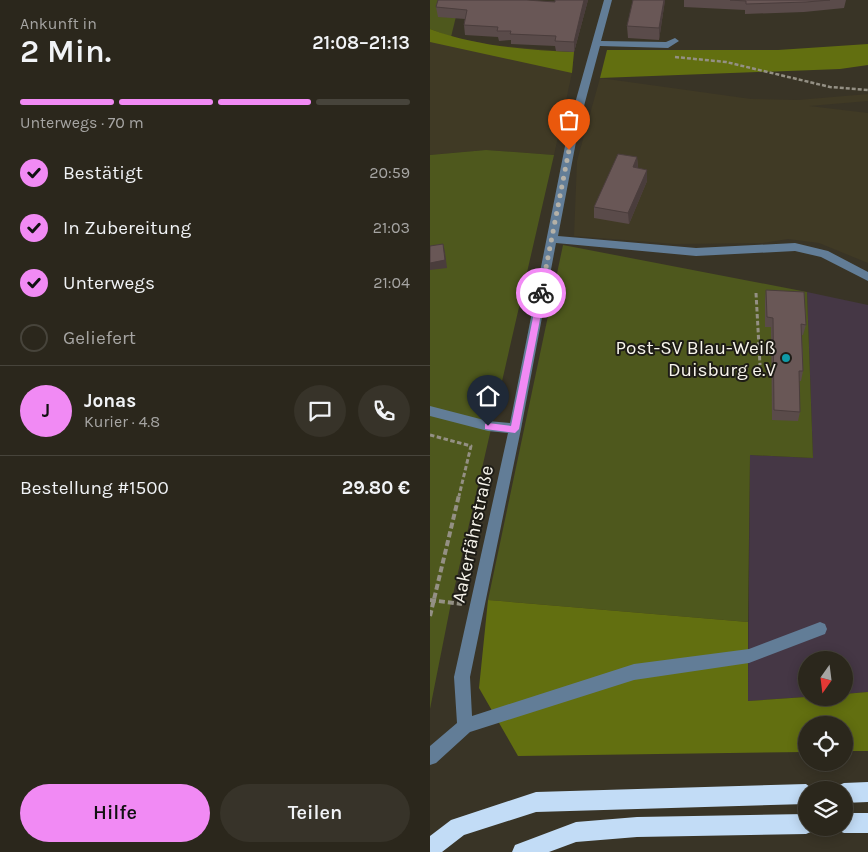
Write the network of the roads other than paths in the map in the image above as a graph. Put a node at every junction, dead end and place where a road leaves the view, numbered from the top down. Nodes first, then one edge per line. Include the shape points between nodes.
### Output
1 (608, 0) edge
2 (675, 41) dead end
3 (597, 43) junction
4 (551, 239) junction
5 (868, 277) edge
6 (430, 411) edge
7 (515, 429) junction
8 (820, 629) dead end
9 (465, 726) junction
10 (430, 757) edge
11 (868, 792) edge
12 (853, 793) edge
13 (798, 794) edge
14 (868, 823) edge
15 (798, 824) edge
16 (853, 824) edge
17 (430, 849) edge
18 (522, 852) edge

1 - 3 street, Aakerfährstraße
2 - 3 street via 668,45
3 - 4 street, Aakerfährstraße via 576,121
4 - 5 street via 696,252 796,247 824,254
4 - 7 street, Aakerfährstraße
6 - 7 street via 488,426
7 - 9 street, Aakerfährstraße via 462,677
8 - 9 street via 748,656 634,672
9 - 10 street
11 - 12 highway
13 - 17 highway via 536,802 458,828
14 - 16 highway
15 - 18 highway via 637,827 576,832

